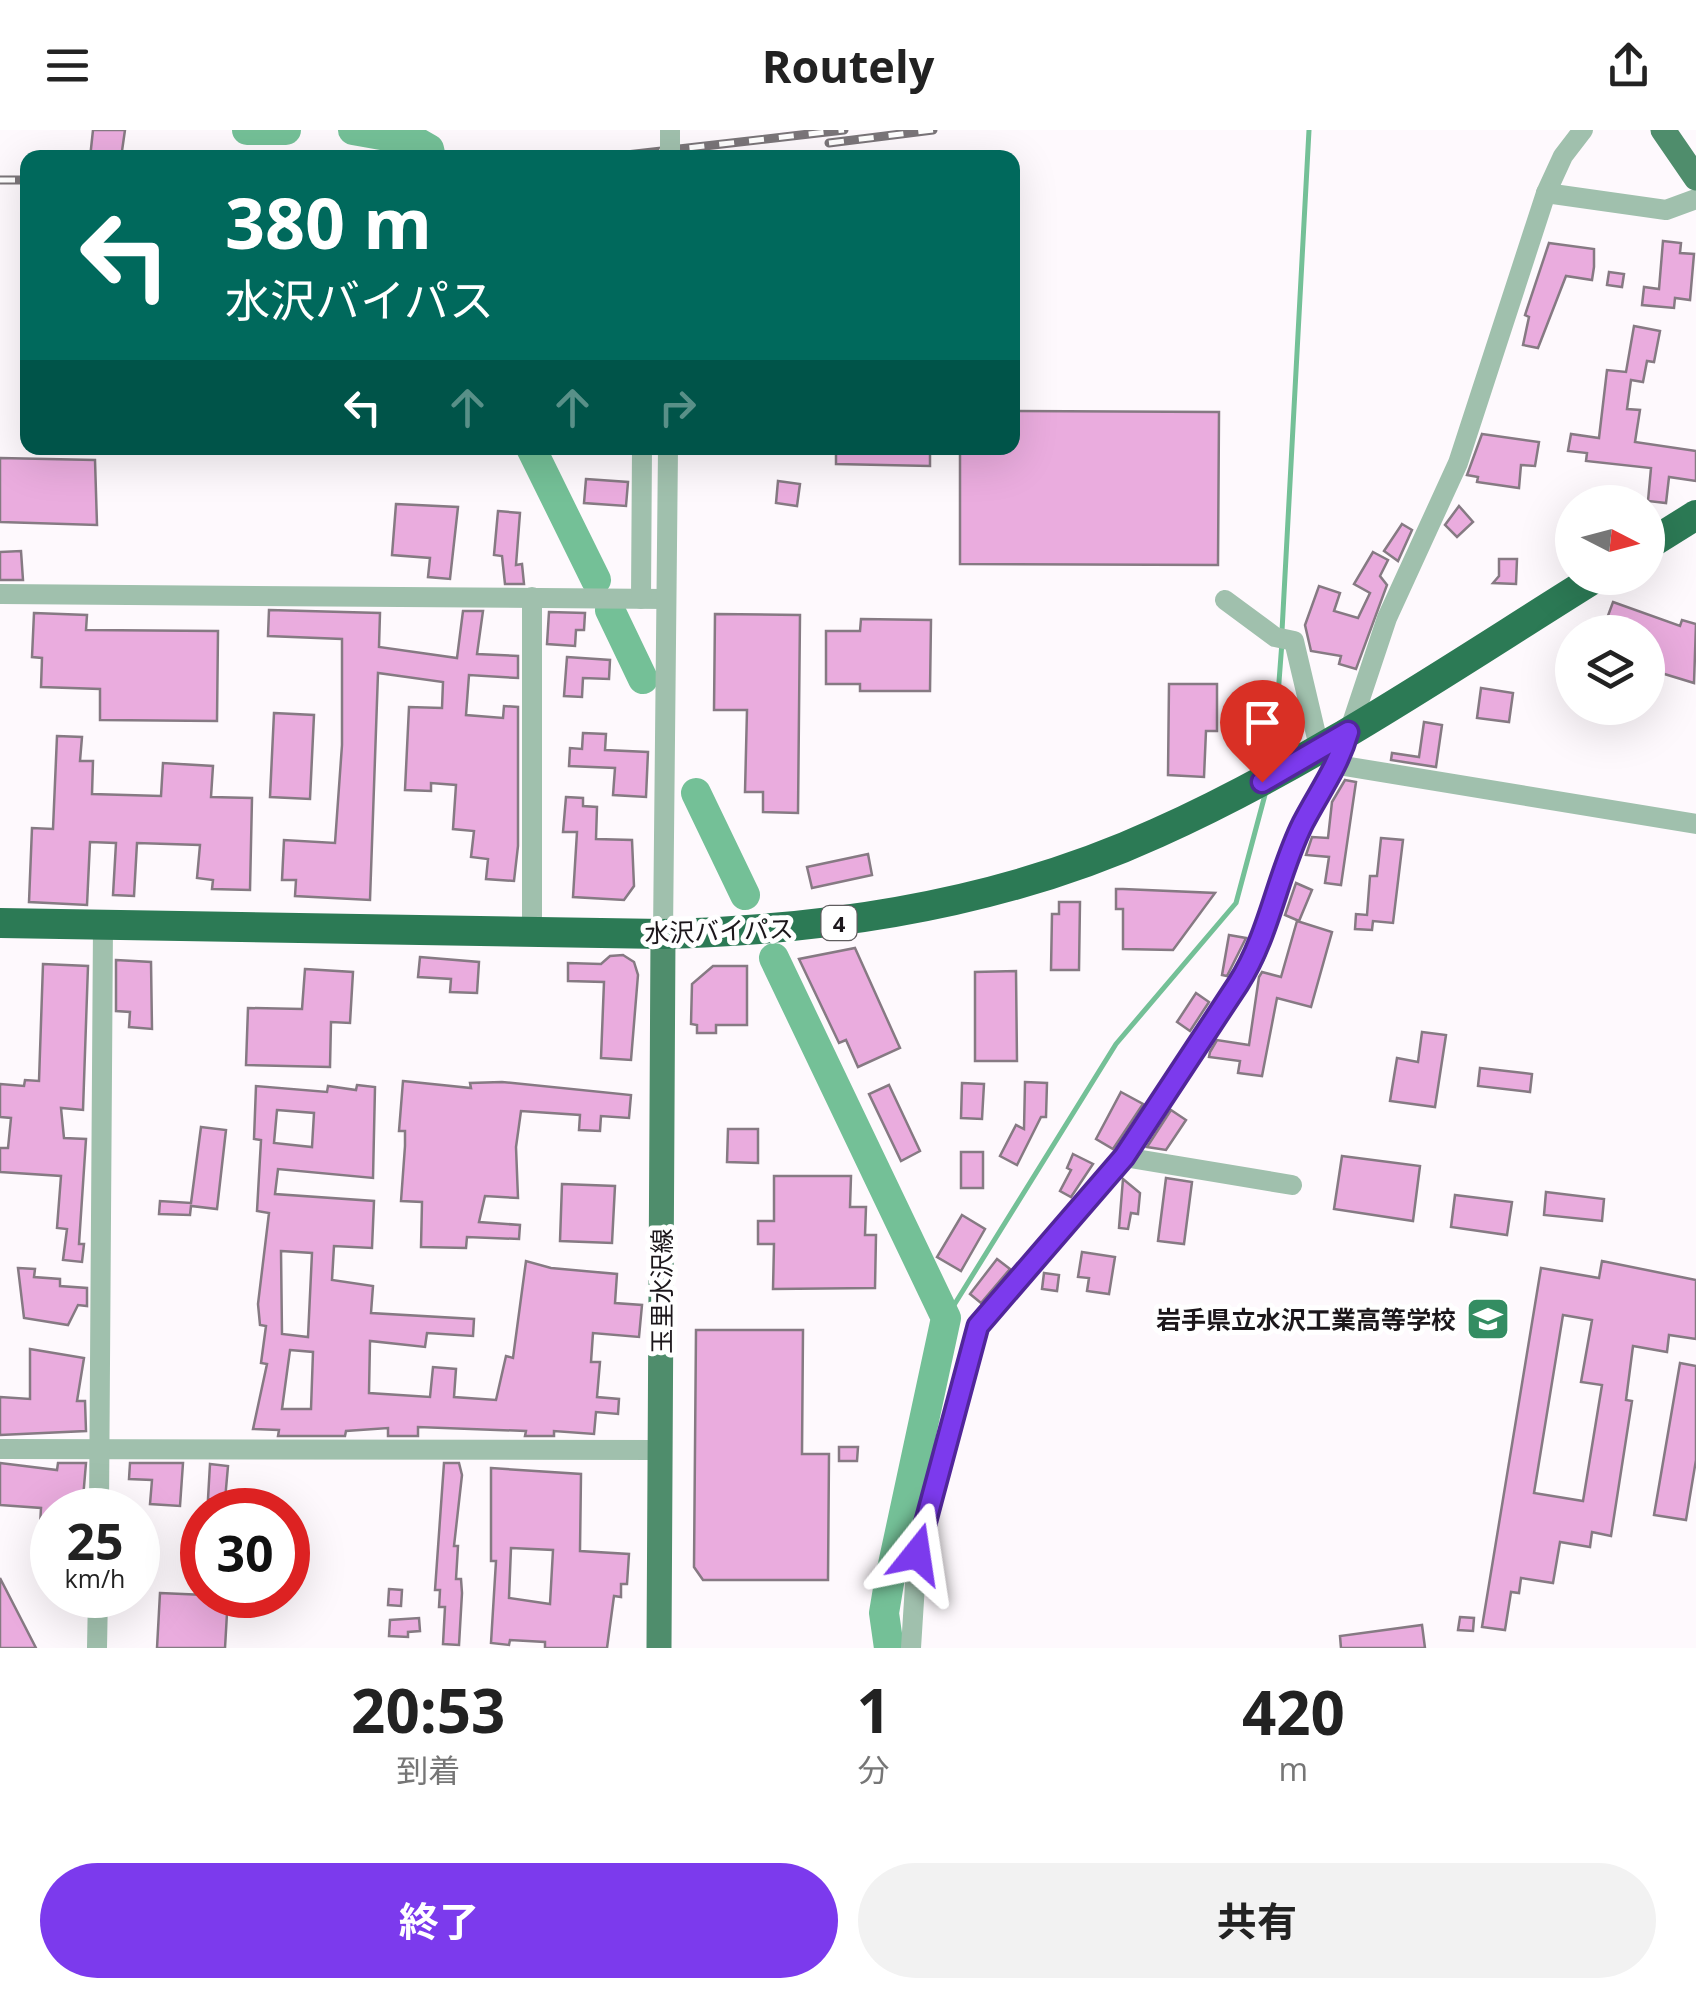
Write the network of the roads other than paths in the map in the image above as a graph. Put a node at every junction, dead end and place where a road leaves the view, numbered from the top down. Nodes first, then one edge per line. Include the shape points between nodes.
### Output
1 (1583, 130) edge
2 (1663, 130) edge
3 (1692, 164) edge
4 (1546, 194) junction
5 (1696, 199) edge
6 (642, 455) edge
7 (668, 455) edge
8 (1696, 515) edge
9 (1665, 534) edge
10 (0, 594) edge
11 (1569, 595) edge
12 (532, 597) junction
13 (640, 598) junction
14 (666, 599) junction
15 (1224, 600) dead end
16 (1348, 732) junction
17 (1328, 756) junction
18 (1696, 824) edge
19 (0, 923) edge
20 (103, 925) junction
21 (532, 929) junction
22 (663, 934) junction
23 (1124, 1157) junction
24 (1292, 1184) dead end
25 (0, 1449) edge
26 (100, 1450) junction
27 (660, 1450) junction
28 (99, 1488) edge
29 (98, 1618) edge
30 (97, 1648) edge
31 (659, 1648) edge
32 (911, 1648) edge

1 - 4 street
2 - 3 main road
4 - 5 street via 1666,210
4 - 16 street via 1458,464 1387,618
6 - 13 street
7 - 14 street
8 - 9 highway
10 - 12 street
11 - 16 highway, 水沢バイパス / 4
12 - 13 street
12 - 21 street
13 - 14 street
14 - 22 street
15 - 17 street via 1275,637 1294,641
16 - 17 highway, 水沢バイパス / 4
17 - 18 street
17 - 22 highway, 水沢バイパス / 4 via 1156,834 1011,884 880,917 772,932
17 - 23 street via 1255,958
19 - 20 highway, 水沢バイパス / 4
20 - 21 highway, 水沢バイパス / 4
20 - 26 street
21 - 22 highway, 水沢バイパス / 4
22 - 27 main road, 玉里水沢線
23 - 24 street
23 - 32 street via 978,1326 917,1554
25 - 26 street
26 - 27 street
26 - 28 street
27 - 31 main road, 玉里水沢線
29 - 30 street

